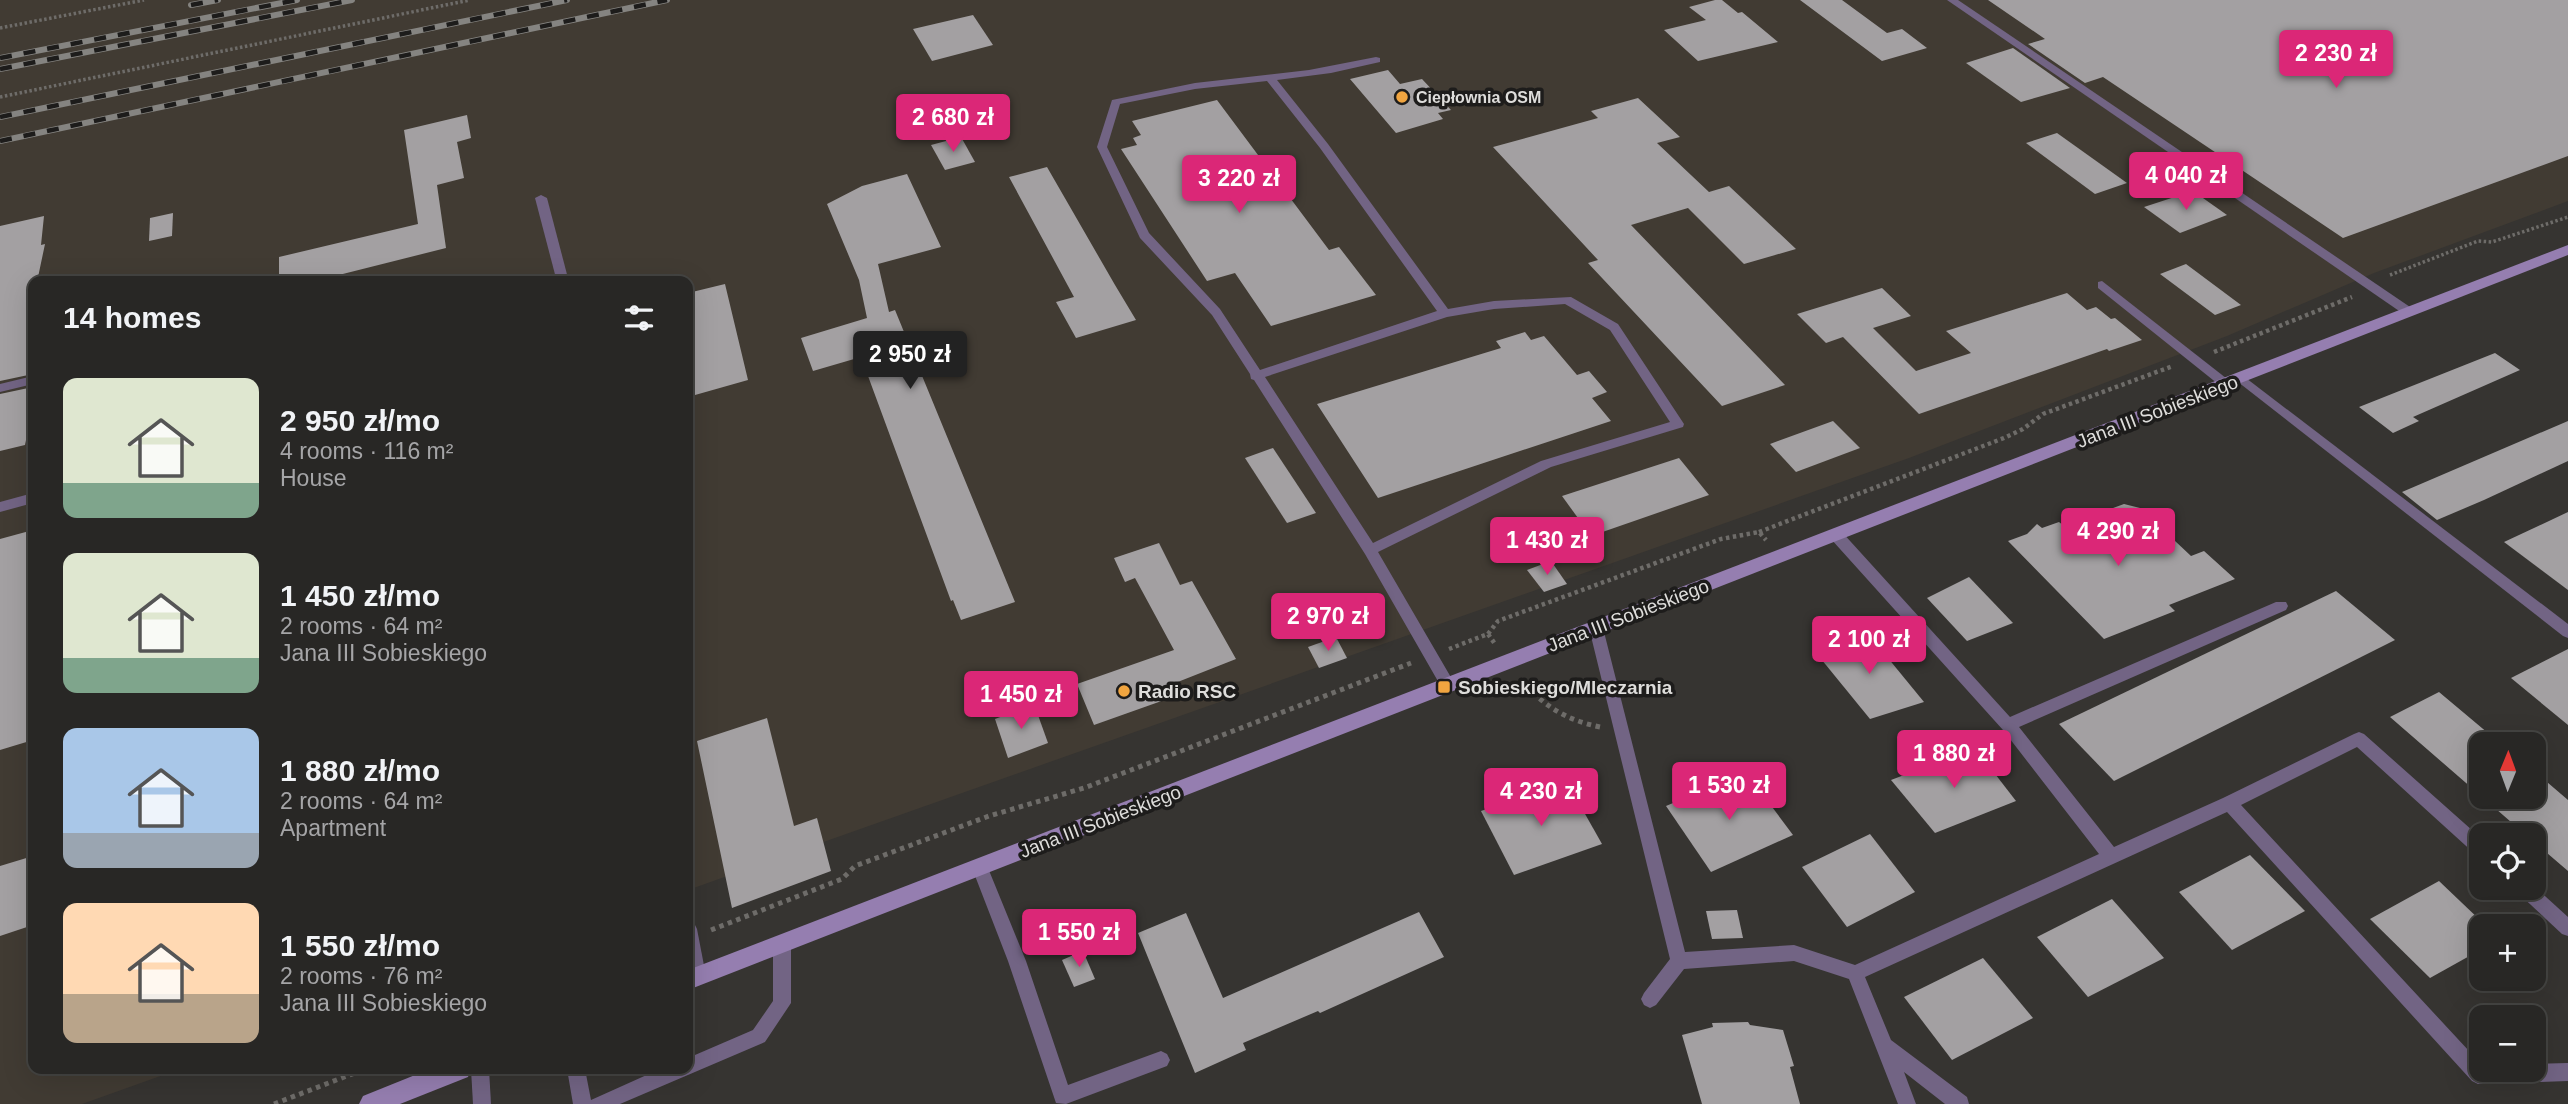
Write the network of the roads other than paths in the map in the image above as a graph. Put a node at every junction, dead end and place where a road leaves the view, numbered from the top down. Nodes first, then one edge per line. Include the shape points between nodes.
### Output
1 (1952, 0) edge
2 (1376, 60) dead end
3 (1271, 79) junction
4 (541, 198) dead end
5 (2568, 250) edge
6 (561, 276) edge
7 (2102, 285) dead end
8 (2409, 312) junction
9 (1445, 313) junction
10 (1255, 376) junction
11 (28, 381) edge
12 (2235, 382) junction
13 (0, 388) edge
14 (28, 499) edge
15 (0, 507) edge
16 (1836, 535) junction
17 (1370, 550) junction
18 (2281, 606) dead end
19 (1596, 628) junction
20 (2568, 632) edge
21 (1448, 686) junction
22 (2008, 725) junction
23 (2229, 803) junction
24 (2469, 838) edge
25 (2110, 855) junction
26 (980, 868) junction
27 (2537, 900) edge
28 (2568, 928) edge
29 (782, 943) junction
30 (1679, 961) junction
31 (1855, 973) junction
32 (693, 978) edge
33 (1650, 999) dead end
34 (1883, 1046) junction
35 (1161, 1060) dead end
36 (693, 1065) edge
37 (2568, 1072) edge
38 (447, 1074) edge
39 (480, 1074) edge
40 (577, 1074) edge
41 (670, 1074) edge
42 (371, 1104) edge
43 (482, 1104) edge
44 (582, 1104) edge
45 (598, 1104) edge
46 (1907, 1104) edge
47 (1960, 1104) edge

1 - 8 lane
2 - 3 lane
3 - 9 lane
3 - 10 lane via 1196,85 1116,102 1102,147 1144,235 1216,312
4 - 6 lane
5 - 8 main road, Jana III Sobieskiego
7 - 12 lane via 2194,359
8 - 12 main road, Jana III Sobieskiego
9 - 10 lane
9 - 17 lane via 1494,304 1567,300 1614,327 1678,424 1546,464
10 - 17 lane
11 - 13 lane
12 - 16 main road, Jana III Sobieskiego
12 - 20 lane
14 - 15 lane
16 - 19 main road, Jana III Sobieskiego
16 - 22 lane
17 - 21 lane
18 - 22 lane
19 - 21 main road, Jana III Sobieskiego
19 - 30 lane
21 - 26 main road, Jana III Sobieskiego
22 - 25 lane
23 - 24 lane via 2359,739
23 - 25 lane
23 - 37 lane via 2478,1075
25 - 31 lane
26 - 29 main road, Jana III Sobieskiego
26 - 35 lane via 1063,1096
27 - 28 lane
29 - 32 main road, Jana III Sobieskiego
29 - 36 lane via 782,1003 759,1036
30 - 31 lane via 1794,953
30 - 33 lane
31 - 34 lane
34 - 46 lane
34 - 47 lane
38 - 42 main road
39 - 43 lane
40 - 44 lane
41 - 45 lane

